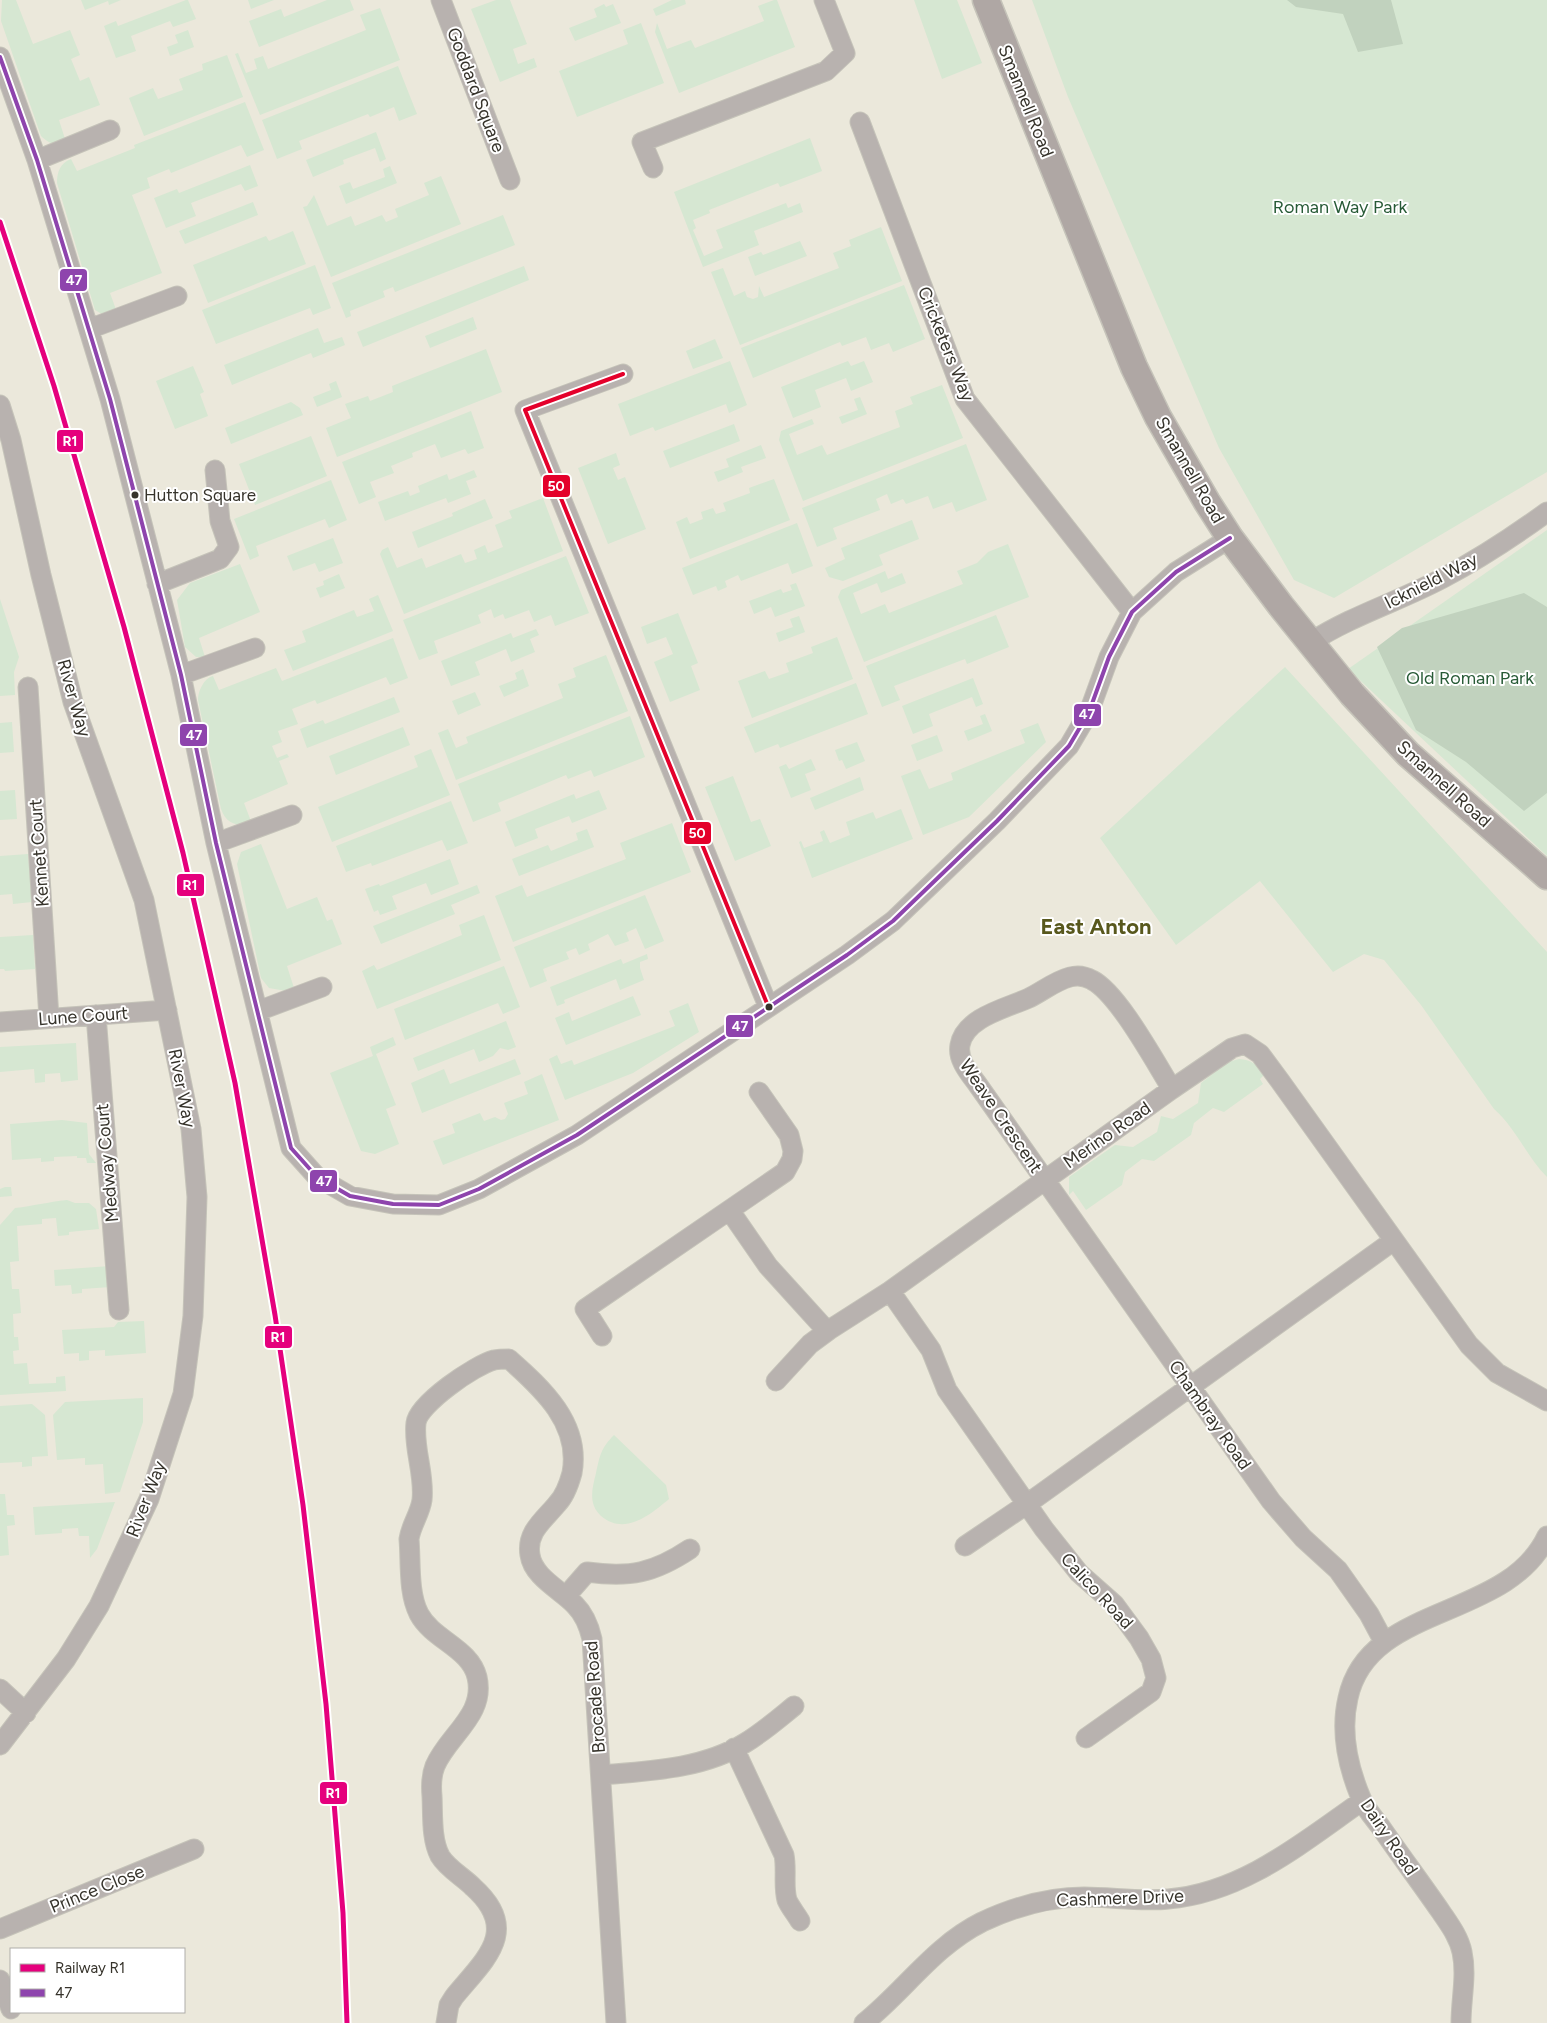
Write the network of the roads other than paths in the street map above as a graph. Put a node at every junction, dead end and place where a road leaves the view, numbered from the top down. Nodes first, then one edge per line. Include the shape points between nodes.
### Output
1 (441, 0) edge
2 (824, 0) edge
3 (986, 0) edge
4 (0, 58) edge
5 (860, 122) dead end
6 (110, 130) dead end
7 (37, 160) junction
8 (653, 168) dead end
9 (510, 180) dead end
10 (177, 296) dead end
11 (89, 329) junction
12 (623, 374) dead end
13 (0, 405) edge
14 (215, 470) dead end
15 (1547, 512) edge
16 (1230, 538) junction
17 (158, 584) junction
18 (1132, 612) junction
19 (1312, 642) junction
20 (255, 648) dead end
21 (181, 676) junction
22 (28, 688) dead end
23 (292, 815) dead end
24 (216, 844) junction
25 (1547, 876) edge
26 (322, 987) dead end
27 (768, 1006) junction
28 (166, 1010) junction
29 (258, 1011) junction
30 (96, 1015) junction
31 (50, 1018) junction
32 (0, 1022) edge
33 (1172, 1089) junction
34 (759, 1092) dead end
35 (1044, 1180) junction
36 (730, 1211) junction
37 (1393, 1241) junction
38 (890, 1291) junction
39 (119, 1310) dead end
40 (828, 1331) junction
41 (602, 1336) dead end
42 (776, 1381) dead end
43 (1189, 1386) junction
44 (1547, 1401) edge
45 (1027, 1504) junction
46 (1547, 1536) edge
47 (965, 1546) dead end
48 (690, 1549) dead end
49 (566, 1596) junction
50 (1384, 1642) junction
51 (0, 1689) edge
52 (794, 1706) dead end
53 (26, 1713) junction
54 (1086, 1738) dead end
55 (0, 1744) edge
56 (734, 1748) junction
57 (601, 1775) junction
58 (1362, 1800) junction
59 (194, 1849) dead end
60 (800, 1921) dead end
61 (0, 1929) edge
62 (0, 1980) edge
63 (10, 2005) edge
64 (446, 2023) edge
65 (616, 2023) edge
66 (864, 2023) edge
67 (1461, 2023) edge

1 - 9 street, Goddard Square
2 - 8 street via 845,53 826,71 642,142
3 - 16 street, Smannell Road via 1134,367 1158,417
4 - 7 street
5 - 18 street, Cricketers Way via 965,398
6 - 7 street
7 - 11 street
10 - 11 street
11 - 17 street
12 - 27 street via 525,410
13 - 28 street, River Way via 73,702 144,900
14 - 17 street via 220,521 229,547 220,559
15 - 19 street, Icknield Way via 1443,578 1346,621
16 - 18 street via 1176,572
16 - 19 street, Smannell Road via 1280,606
17 - 21 street
18 - 27 street via 1109,657 1089,712 1070,746 893,921
19 - 25 street, Smannell Road via 1352,694 1408,754
20 - 21 street
21 - 24 street
22 - 31 street, Kennet Court
23 - 24 street
24 - 29 street
26 - 29 street
27 - 29 street via 577,1135 480,1189 439,1205 394,1204 350,1196 317,1177 291,1148
28 - 30 street, Lune Court
28 - 53 street, River Way via 191,1128 197,1196 193,1316 183,1394 149,1499 99,1606 66,1659
30 - 31 street, Lune Court
30 - 39 street, Medway Court
31 - 32 street, Lune Court
33 - 35 street, Merino Road
33 - 35 street, Weave Crescent via 1117,1004 1101,985 1082,976 1059,981 968,1029 959,1050 964,1064
33 - 37 street, Merino Road via 1238,1045 1254,1049 1310,1122
34 - 36 street via 790,1135 792,1159 784,1172
35 - 38 street, Merino Road
35 - 43 street, Chambray Road
36 - 40 street via 768,1266
36 - 41 street via 585,1309
37 - 43 street
37 - 44 street, Merino Road via 1485,1363 1516,1385
38 - 40 street, Merino Road
38 - 45 street, Calico Road via 930,1350 947,1390
40 - 42 street, Merino Road via 810,1344
43 - 45 street
43 - 50 street, Chambray Road via 1271,1501 1352,1588
45 - 47 street
45 - 54 street, Calico Road via 1060,1552 1114,1604 1154,1667 1156,1678 1151,1692
46 - 50 street, Dairy Road via 1530,1562 1504,1583
48 - 49 street via 667,1564 638,1574 611,1576 587,1572
49 - 57 street, Brocade Road via 583,1616 592,1639
49 - 64 street, Brocade Road via 533,1565 530,1544 536,1527 565,1493 573,1468 572,1443 563,1418 536,1384 509,1359 493,1360 434,1398 419,1414 416,1426 422,1500 409,1539 416,1605 425,1622 471,1664 479,1688 476,1707 442,1754 432,1775 434,1835 440,1856 492,1907 496,1930 490,1954 454,1997 446,2014
50 - 58 street, Dairy Road via 1352,1681 1345,1712 1347,1750
51 - 53 street
52 - 56 street
53 - 55 street, River Way
56 - 57 street via 681,1766
56 - 60 street via 784,1855 787,1870 785,1891
57 - 65 street, Brocade Road
58 - 66 street, Cashmere Drive via 1258,1872 1221,1887 1168,1899 1062,1898 1034,1903 981,1923 943,1948
58 - 67 street, Dairy Road via 1456,1936 1464,1966
59 - 61 street, Prince Close
62 - 63 street

